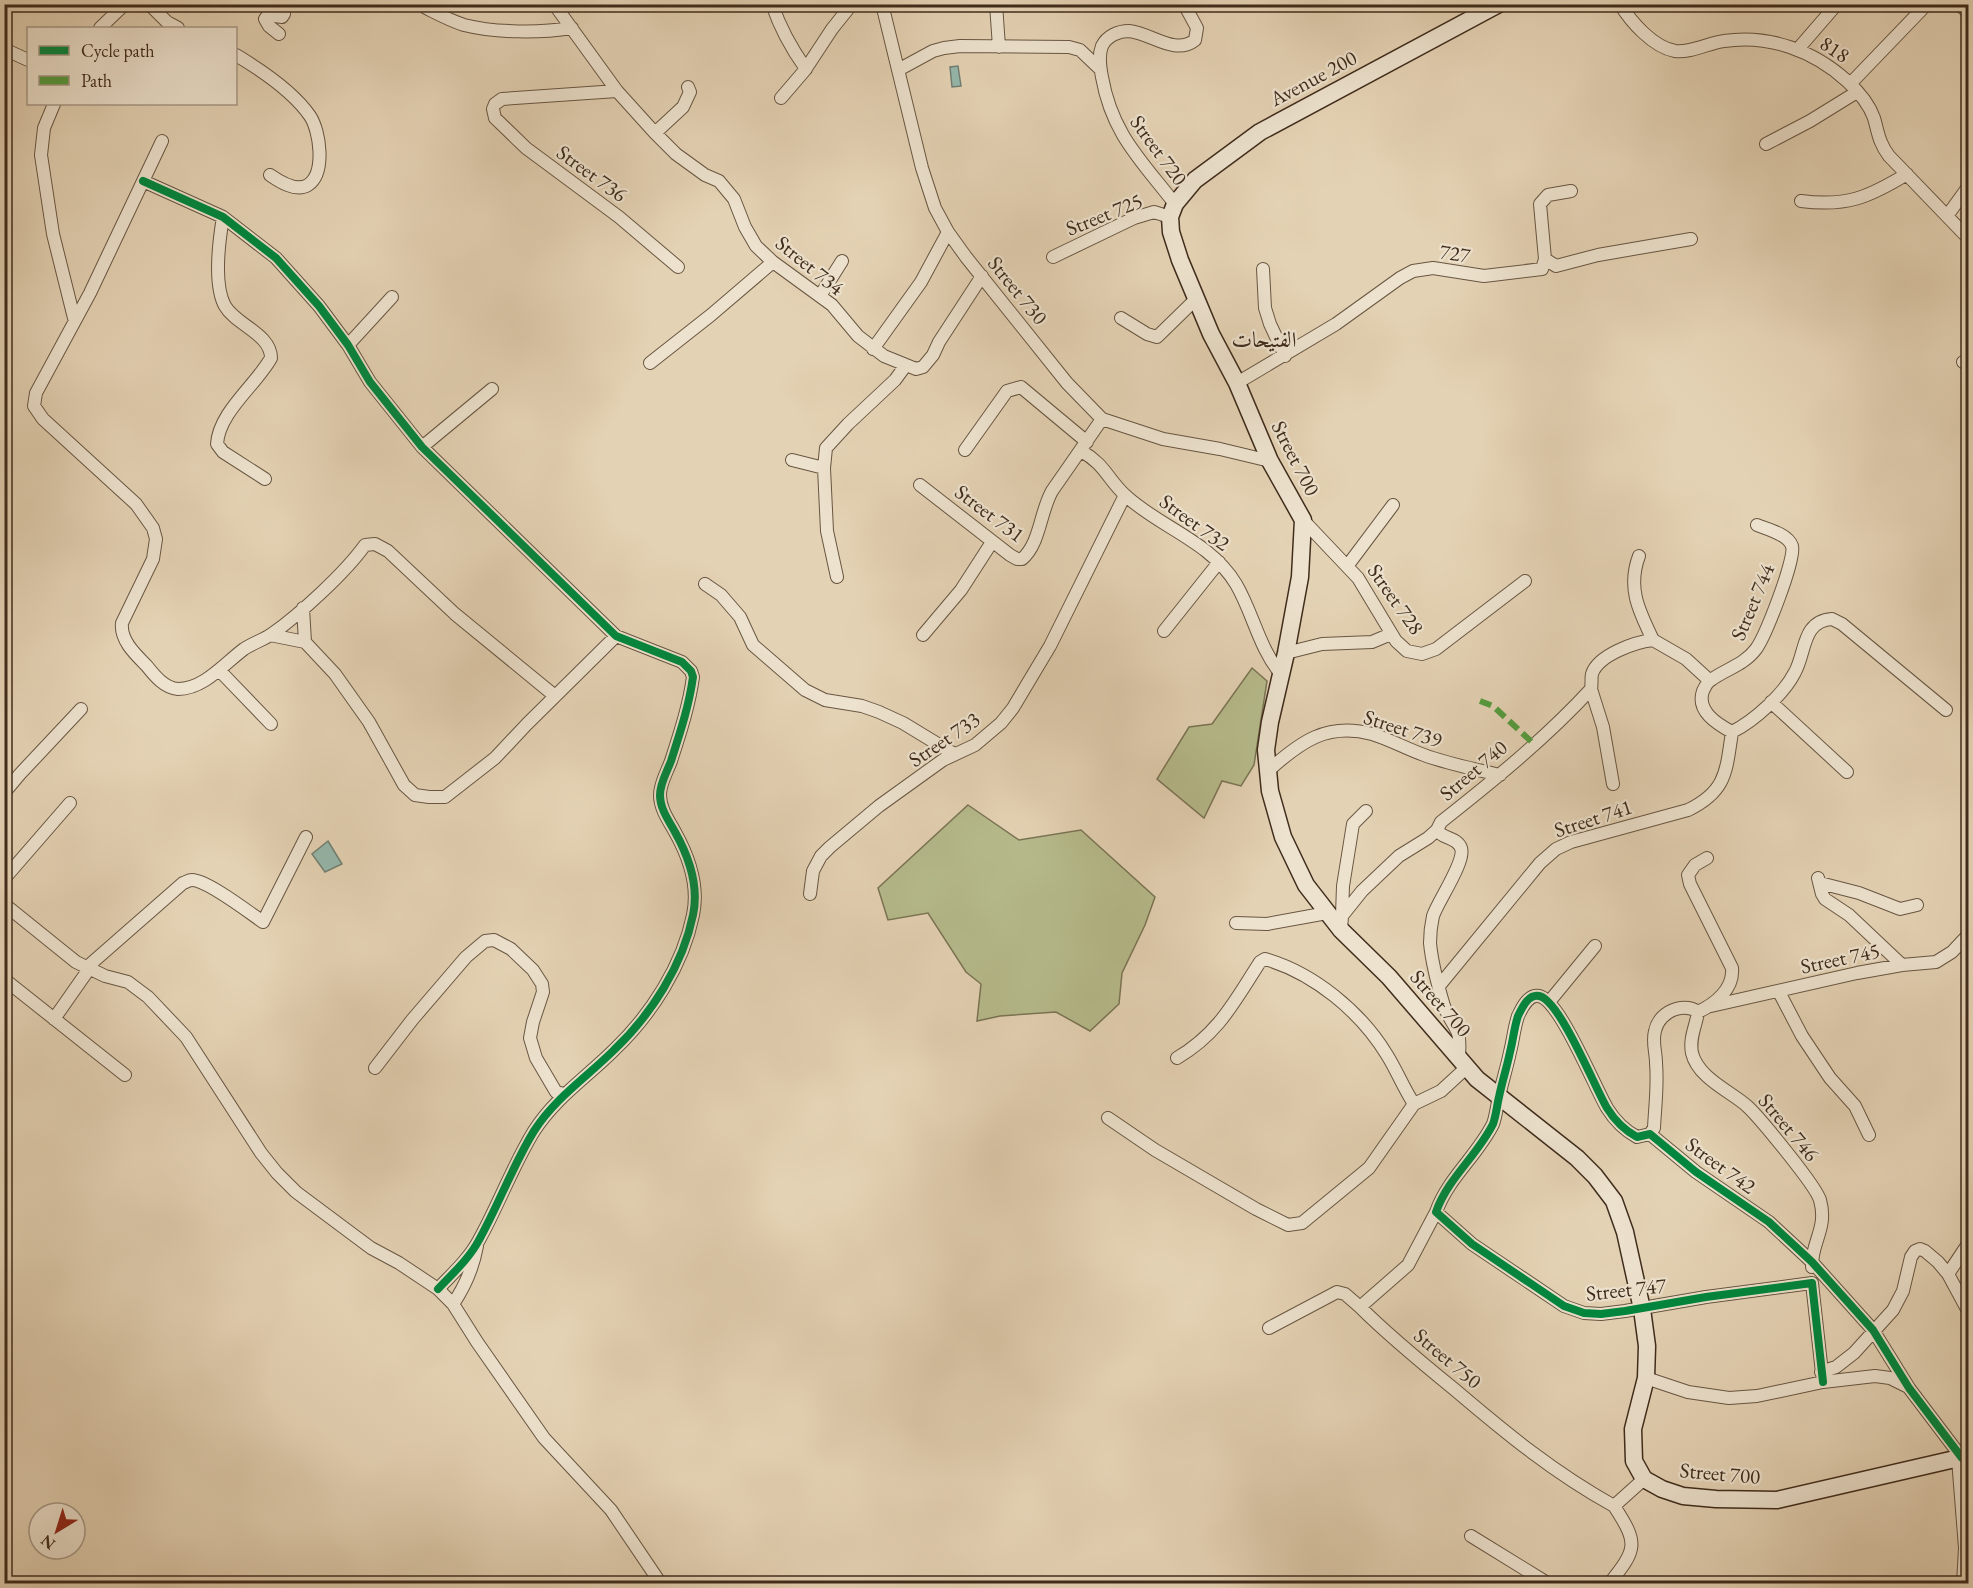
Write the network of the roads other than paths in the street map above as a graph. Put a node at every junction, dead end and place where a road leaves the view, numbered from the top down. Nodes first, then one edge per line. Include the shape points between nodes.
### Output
1 (125, 4) edge
2 (149, 4) edge
3 (274, 4) edge
4 (554, 4) edge
5 (772, 4) edge
6 (852, 4) edge
7 (882, 4) edge
8 (996, 4) edge
9 (1184, 4) edge
10 (1499, 4) edge
11 (1620, 4) edge
12 (1837, 4) edge
13 (1927, 4) edge
14 (1958, 4) edge
15 (426, 8) dead end
16 (1968, 12) edge
17 (101, 27) edge
18 (176, 27) edge
19 (572, 28) junction
20 (279, 34) dead end
21 (999, 46) junction
22 (4, 49) edge
23 (1798, 49) junction
24 (237, 56) edge
25 (27, 60) edge
26 (806, 69) junction
27 (1100, 69) junction
28 (898, 70) junction
29 (688, 87) dead end
30 (1854, 88) junction
31 (617, 91) junction
32 (781, 98) dead end
33 (54, 105) edge
34 (655, 134) junction
35 (162, 141) dead end
36 (1766, 144) dead end
37 (1907, 174) junction
38 (270, 175) dead end
39 (143, 182) junction
40 (1968, 187) edge
41 (1571, 191) dead end
42 (1801, 201) dead end
43 (1172, 211) junction
44 (1947, 216) junction
45 (223, 217) junction
46 (948, 232) junction
47 (1968, 238) edge
48 (1690, 239) dead end
49 (1053, 257) dead end
50 (1545, 260) junction
51 (842, 261) dead end
52 (773, 262) junction
53 (678, 267) dead end
54 (1263, 269) dead end
55 (982, 276) junction
56 (66, 281) junction
57 (90, 293) junction
58 (820, 296) junction
59 (392, 297) dead end
60 (1197, 298) junction
61 (74, 318) junction
62 (1121, 318) dead end
63 (348, 345) junction
64 (873, 349) junction
65 (1286, 356) junction
66 (650, 363) dead end
67 (906, 365) junction
68 (1237, 383) junction
69 (492, 389) dead end
70 (1102, 419) junction
71 (422, 447) junction
72 (1084, 447) junction
73 (965, 450) dead end
74 (792, 460) dead end
75 (1270, 461) junction
76 (824, 468) junction
77 (265, 479) dead end
78 (920, 485) dead end
79 (1125, 495) junction
80 (1393, 505) dead end
81 (1303, 520) junction
82 (1757, 525) dead end
83 (992, 542) junction
84 (1639, 556) dead end
85 (1219, 562) junction
86 (1348, 565) junction
87 (837, 577) dead end
88 (1525, 581) dead end
89 (705, 584) dead end
90 (303, 609) junction
91 (1164, 631) dead end
92 (1391, 634) junction
93 (270, 635) junction
94 (923, 635) dead end
95 (616, 636) junction
96 (1653, 640) junction
97 (305, 642) junction
98 (1286, 653) junction
99 (219, 670) junction
100 (1281, 674) junction
101 (1709, 680) junction
102 (1591, 689) junction
103 (555, 696) junction
104 (1771, 702) junction
105 (81, 709) dead end
106 (1946, 710) dead end
107 (271, 724) dead end
108 (1732, 732) junction
109 (954, 754) junction
110 (1268, 771) junction
111 (1847, 771) dead end
112 (1500, 775) junction
113 (1612, 784) dead end
114 (4, 793) edge
115 (70, 803) dead end
116 (1366, 811) dead end
117 (1437, 830) junction
118 (306, 837) dead end
119 (1707, 858) dead end
120 (4, 879) edge
121 (810, 894) dead end
122 (4, 904) edge
123 (1917, 904) dead end
124 (1337, 920) junction
125 (1236, 923) dead end
126 (1968, 935) edge
127 (1595, 946) dead end
128 (1902, 965) junction
129 (88, 968) junction
130 (4, 979) edge
131 (1439, 986) junction
132 (1779, 992) junction
133 (1549, 1002) junction
134 (1711, 1006) junction
135 (1698, 1012) junction
136 (54, 1019) junction
137 (1177, 1058) dead end
138 (1463, 1063) junction
139 (375, 1068) dead end
140 (125, 1075) dead end
141 (550, 1079) junction
142 (576, 1083) junction
143 (564, 1094) junction
144 (1499, 1097) junction
145 (1414, 1104) junction
146 (1108, 1118) dead end
147 (1650, 1134) junction
148 (1869, 1135) dead end
149 (1436, 1212) junction
150 (478, 1242) junction
151 (1968, 1244) edge
152 (1812, 1262) junction
153 (1948, 1274) junction
154 (1812, 1283) junction
155 (438, 1289) junction
156 (453, 1304) junction
157 (1360, 1307) junction
158 (1642, 1308) junction
159 (1968, 1311) edge
160 (1269, 1328) dead end
161 (1873, 1330) junction
162 (1822, 1377) junction
163 (1646, 1378) junction
164 (1909, 1388) junction
165 (1963, 1458) edge
166 (1644, 1479) junction
167 (1614, 1506) junction
168 (1471, 1536) dead end
169 (1966, 1548) edge
170 (660, 1584) edge
171 (1549, 1584) edge
172 (1609, 1584) edge
173 (1963, 1584) edge

1 - 17 street
2 - 18 street
3 - 20 street via 284,14 268,15 265,19
4 - 19 street, Street 734
5 - 26 street via 791,47
6 - 26 street
7 - 28 street, Street 730
8 - 21 street
9 - 27 street, Street 720 via 1197,28 1189,45 1175,46 1139,33 1121,32 1105,41 1099,57
10 - 43 main road, Avenue 200 via 1260,132 1195,180
11 - 23 street, 818 via 1639,29 1675,51 1738,40
12 - 23 street
13 - 30 street
14 - 16 street
15 - 19 street via 453,21 489,29
19 - 31 street, Street 734
21 - 27 street via 1069,47 1080,50
21 - 28 street via 939,50
22 - 25 street
23 - 30 street, 818
24 - 38 street via 294,98 310,117 318,135 318,162 309,185 291,186
26 - 32 street
27 - 43 street, Street 720 via 1115,124
28 - 46 street, Street 730 via 922,168 935,208
29 - 34 street via 690,92 683,107
30 - 36 street via 1810,121
30 - 37 street, 818 via 1868,105 1882,146
31 - 34 street, Street 734
31 - 53 street, Street 736 via 510,98 498,101 493,109 495,118 526,148
33 - 56 street via 44,128 41,155 53,234
34 - 52 street, Street 734 via 705,176 718,181 734,199 756,246
35 - 39 street
37 - 42 street via 1868,196 1827,205
37 - 44 street, 818
39 - 45 street
39 - 57 street
40 - 44 street
41 - 50 street via 1548,195 1540,204
43 - 49 street, Street 725 via 1134,218
43 - 60 main road, Street 700 via 1171,232
44 - 47 street, 818
45 - 63 street via 282,265
45 - 77 street via 219,251 224,302 269,347 272,357 221,424 217,444
46 - 55 street, Street 730
46 - 64 street via 921,282
48 - 50 street, 727 via 1556,266
50 - 65 street, 727 via 1542,269 1492,275 1433,268 1413,271
51 - 58 street
52 - 58 street, Street 734
52 - 66 street
54 - 65 street via 1265,308
55 - 67 street via 923,368
55 - 70 street, Street 730 via 1067,383
56 - 57 street
56 - 61 street
57 - 61 street
58 - 64 street, Street 734
59 - 63 street
60 - 62 street via 1157,337
60 - 68 main road, Street 700
61 - 99 street via 36,393 34,406 43,419 136,504 153,528 153,559 121,631 140,660 171,688 198,684
63 - 71 street via 370,382
64 - 67 street, Street 734
65 - 68 street, 727
67 - 76 street via 826,448
68 - 75 main road, Street 700
69 - 71 street
70 - 72 street, Street 731
70 - 75 street, Street 730 via 1163,439
71 - 95 street
72 - 73 street, Street 732 via 1021,387 1007,391
72 - 79 street, Street 732
72 - 83 street, Street 731 via 1047,500 1026,555 1017,559
74 - 76 street
75 - 81 main road, Street 700
76 - 87 street via 827,531
78 - 83 street, Street 731
79 - 85 street, Street 732
79 - 109 street, Street 733 via 1050,646 1013,708 975,745
80 - 86 street
81 - 86 street, Street 728
81 - 98 main road, Street 700 via 1300,576
82 - 101 street, Street 744 via 1789,540 1792,556 1787,575 1757,648 1737,666
83 - 94 street via 961,590
84 - 96 street via 1634,568 1634,594
85 - 91 street
85 - 100 street, Street 732 via 1236,585 1265,652
86 - 92 street, Street 728
88 - 92 street, Street 728 via 1436,649 1422,654 1407,651
89 - 109 street via 740,617 753,645 811,694 879,712
90 - 93 street
90 - 97 street
90 - 103 street via 365,545 375,544 388,551 455,614
92 - 98 street via 1372,642 1322,644
93 - 97 street
93 - 99 street via 247,647
95 - 103 street
95 - 142 street via 682,662 691,670 684,720 660,786 660,796 687,857 696,902 686,941 655,1003 615,1050
96 - 101 street via 1686,659
96 - 102 street, Street 740 via 1604,658 1592,673
97 - 103 street via 351,696 404,785 415,795 445,796 495,758
98 - 100 main road, Street 700
99 - 107 street
100 - 110 main road, Street 700 via 1266,750
101 - 108 street via 1702,704 1711,718
102 - 112 street, Street 740
102 - 113 street via 1603,727
104 - 106 street via 1796,671 1812,628 1832,619
104 - 108 street
104 - 111 street
105 - 114 street
108 - 131 street, Street 741 via 1723,779 1704,802 1556,849 1529,875
109 - 121 street, Street 733 via 879,806 830,847 813,871
110 - 112 street, Street 739 via 1312,737 1341,731 1372,734 1439,761
110 - 124 main road, Street 700 via 1283,837 1306,885
112 - 117 street, Street 740 via 1441,822
115 - 120 street
116 - 124 street via 1353,824
117 - 124 street via 1399,856
117 - 131 street, Street 740 via 1457,843 1462,855 1433,917 1430,933
118 - 129 street via 262,922 220,893 191,880
119 - 134 street via 1688,875 1732,974 1726,990
122 - 129 street via 67,956
123 - 128 street via 1900,909 1819,880 1825,899
124 - 125 street
124 - 138 main road, Street 700
126 - 128 street, Street 745 via 1944,958
127 - 133 street
128 - 132 street, Street 745
129 - 136 street
129 - 155 street via 128,982 159,1007 198,1055 261,1152 296,1192 371,1248
130 - 136 street
131 - 138 street, Street 740 via 1460,1041
132 - 134 street, Street 745
132 - 148 street via 1802,1036 1830,1078 1855,1106
133 - 144 street via 1532,996 1518,1017
133 - 147 street, Street 742 via 1610,1113 1637,1137
134 - 135 street
135 - 147 street via 1691,1008 1673,1010 1655,1029 1654,1128
135 - 152 street, Street 746 via 1691,1044 1699,1066 1758,1118 1819,1197 1823,1221
136 - 140 street
137 - 145 street via 1218,1025 1265,959 1320,986 1358,1018 1388,1056
138 - 144 main road, Street 700
138 - 145 street via 1441,1091
139 - 141 street via 466,957 485,941 494,940 511,949 542,984 530,1038 536,1058
141 - 142 street via 565,1085
141 - 143 street via 556,1092
142 - 143 street
143 - 150 street via 535,1130
144 - 149 street via 1494,1122 1445,1192
144 - 158 main road, Street 700 via 1577,1158 1614,1201
145 - 146 street via 1369,1168 1302,1223 1291,1226 1155,1150
147 - 152 street, Street 742 via 1696,1172 1769,1222
149 - 157 street via 1408,1265
149 - 158 street, Street 747 via 1472,1244 1571,1310 1593,1314
150 - 155 street
150 - 156 street via 465,1287
151 - 153 street
152 - 154 street, Street 746
152 - 161 street, Street 742
153 - 159 street
153 - 161 street via 1925,1251 1915,1251 1893,1311
154 - 158 street, Street 747
154 - 162 street
155 - 156 street
156 - 170 street via 538,1430 611,1510
157 - 160 street, Street 750 via 1337,1292
157 - 167 street, Street 750 via 1518,1443 1552,1469
158 - 163 main road, Street 700
161 - 162 street via 1854,1353
161 - 164 street, Street 742
162 - 163 street via 1757,1396 1729,1398 1688,1392
162 - 164 street via 1875,1376 1890,1378
163 - 166 main road, Street 700 via 1633,1429 1634,1461
164 - 165 street, Street 742
165 - 166 main road, Street 700 via 1777,1500 1683,1496
165 - 169 street
166 - 167 street
167 - 172 street, Street 750 via 1629,1531 1632,1546 1624,1566
168 - 171 street
169 - 173 street

